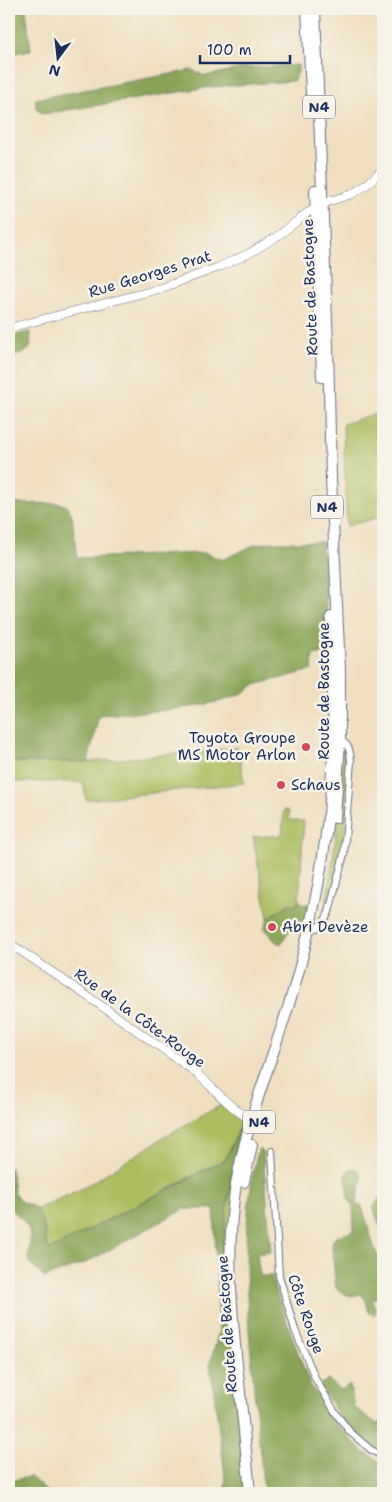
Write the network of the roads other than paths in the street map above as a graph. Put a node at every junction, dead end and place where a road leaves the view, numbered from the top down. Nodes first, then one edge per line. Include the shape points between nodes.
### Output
1 (307, 9) edge
2 (315, 9) edge
3 (383, 169) edge
4 (319, 207) junction
5 (9, 328) edge
6 (340, 740) junction
7 (332, 818) junction
8 (317, 928) junction
9 (9, 943) edge
10 (252, 1120) junction
11 (272, 1151) dead end
12 (383, 1457) edge
13 (250, 1493) edge
14 (257, 1493) edge

1 - 4 main road, Route de Bastogne / N4
2 - 4 main road, Route de Bastogne / N4
3 - 4 street, Rue Georges Prat via 352,194
4 - 5 street, Rue Georges Prat via 248,254 219,267 159,289
4 - 6 main road, Route de Bastogne / N4 via 328,347
4 - 7 main road, Route de Bastogne / N4 via 333,668
6 - 7 main road, Route de Bastogne / N4
6 - 8 street via 349,748 351,761 344,854 328,912
7 - 8 main road, Route de Bastogne / N4 via 328,868
7 - 10 main road, Route de Bastogne / N4 via 296,981
8 - 14 main road, Route de Bastogne / N4 via 256,1130 238,1223 237,1305
9 - 10 street, Rue de la Côte-Rouge via 160,1047
10 - 13 main road, Route de Bastogne / N4 via 236,1186 229,1257
11 - 12 street, Côte Rouge via 279,1276 296,1330 316,1380 337,1415 350,1432

